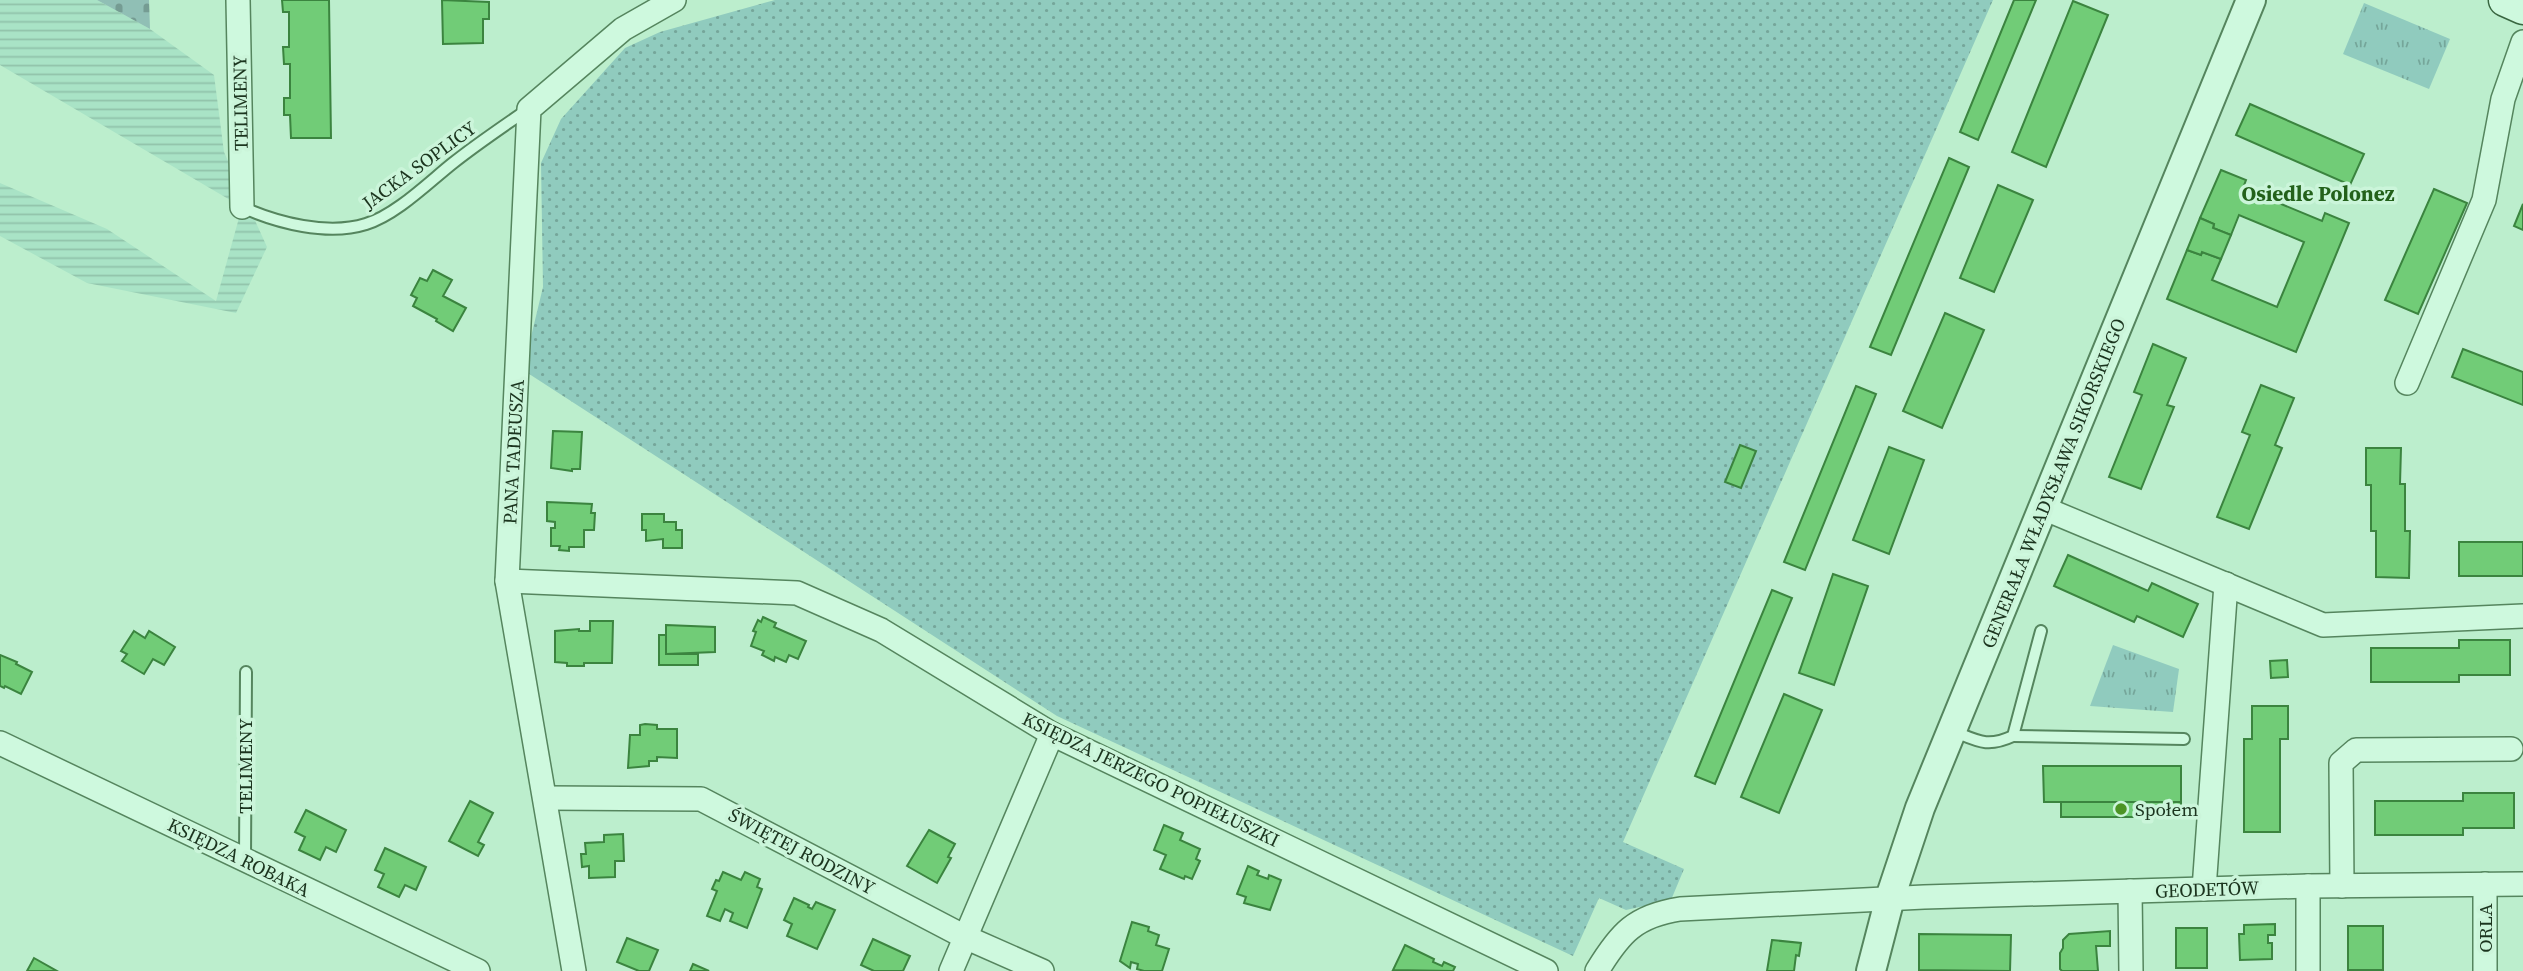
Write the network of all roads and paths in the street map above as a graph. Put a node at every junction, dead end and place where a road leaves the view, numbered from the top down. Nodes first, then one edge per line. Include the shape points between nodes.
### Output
1 (238, 0) edge
2 (674, 0) edge
3 (2251, 0) edge
4 (2505, 0) edge
5 (2523, 8) edge
6 (2523, 42) edge
7 (529, 109) junction
8 (242, 207) joint
9 (2407, 383) dead end
10 (2043, 508) junction
11 (507, 581) junction
12 (2226, 584) junction
13 (2523, 616) edge
14 (2041, 631) dead end
15 (246, 672) dead end
16 (1950, 730) junction
17 (1052, 734) junction
18 (2013, 736) junction
19 (2185, 739) dead end
20 (0, 743) edge
21 (2511, 749) dead end
22 (546, 798) junction
23 (245, 860) junction
24 (2484, 884) junction
25 (2523, 884) edge
26 (2308, 886) junction
27 (2342, 886) junction
28 (2203, 889) junction
29 (2130, 891) junction
30 (1890, 898) junction
31 (965, 937) junction
32 (478, 971) edge
33 (574, 971) edge
34 (951, 971) edge
35 (1042, 971) edge
36 (1546, 971) edge
37 (1598, 971) edge
38 (1871, 971) edge
39 (2131, 971) edge
40 (2308, 971) edge
41 (2485, 971) edge

1 - 8 street, TELIMENY
2 - 7 street via 623,29
3 - 10 street, GENERAŁA WŁADYSŁAWA SIKORSKIEGO
4 - 5 main road
6 - 9 street via 2503,99 2484,200
7 - 8 lane, JACKA SOPLICY via 382,218 364,225 317,229 270,220
7 - 11 street, PANA TADEUSZA
10 - 12 street
10 - 16 street, GENERAŁA WŁADYSŁAWA SIKORSKIEGO
11 - 17 street, KSIĘDZA JERZEGO POPIEŁUSZKI via 797,593 881,630
11 - 22 street, PANA TADEUSZA
12 - 13 street via 2323,625
12 - 28 street
14 - 18 lane
15 - 23 lane, TELIMENY
16 - 18 lane via 1986,744
16 - 30 street, GENERAŁA WŁADYSŁAWA SIKORSKIEGO
17 - 31 street
17 - 36 street, KSIĘDZA JERZEGO POPIEŁUSZKI
18 - 19 lane
20 - 23 street, KSIĘDZA ROBAKA
21 - 27 street via 2356,750 2341,763
22 - 31 street, ŚWIĘTEJ RODZINY via 701,799
22 - 33 street, PANA TADEUSZA
23 - 32 street, KSIĘDZA ROBAKA
24 - 25 street, GEODETÓW
24 - 27 street, GEODETÓW
24 - 41 street, ORLA
26 - 27 street, GEODETÓW
26 - 28 street, GEODETÓW
26 - 40 street
28 - 29 street, GEODETÓW
29 - 30 street, GEODETÓW
29 - 39 street
30 - 37 street, GEODETÓW via 1658,912 1625,930
30 - 38 street, GENERAŁA WŁADYSŁAWA SIKORSKIEGO
31 - 34 street
31 - 35 street, ŚWIĘTEJ RODZINY

